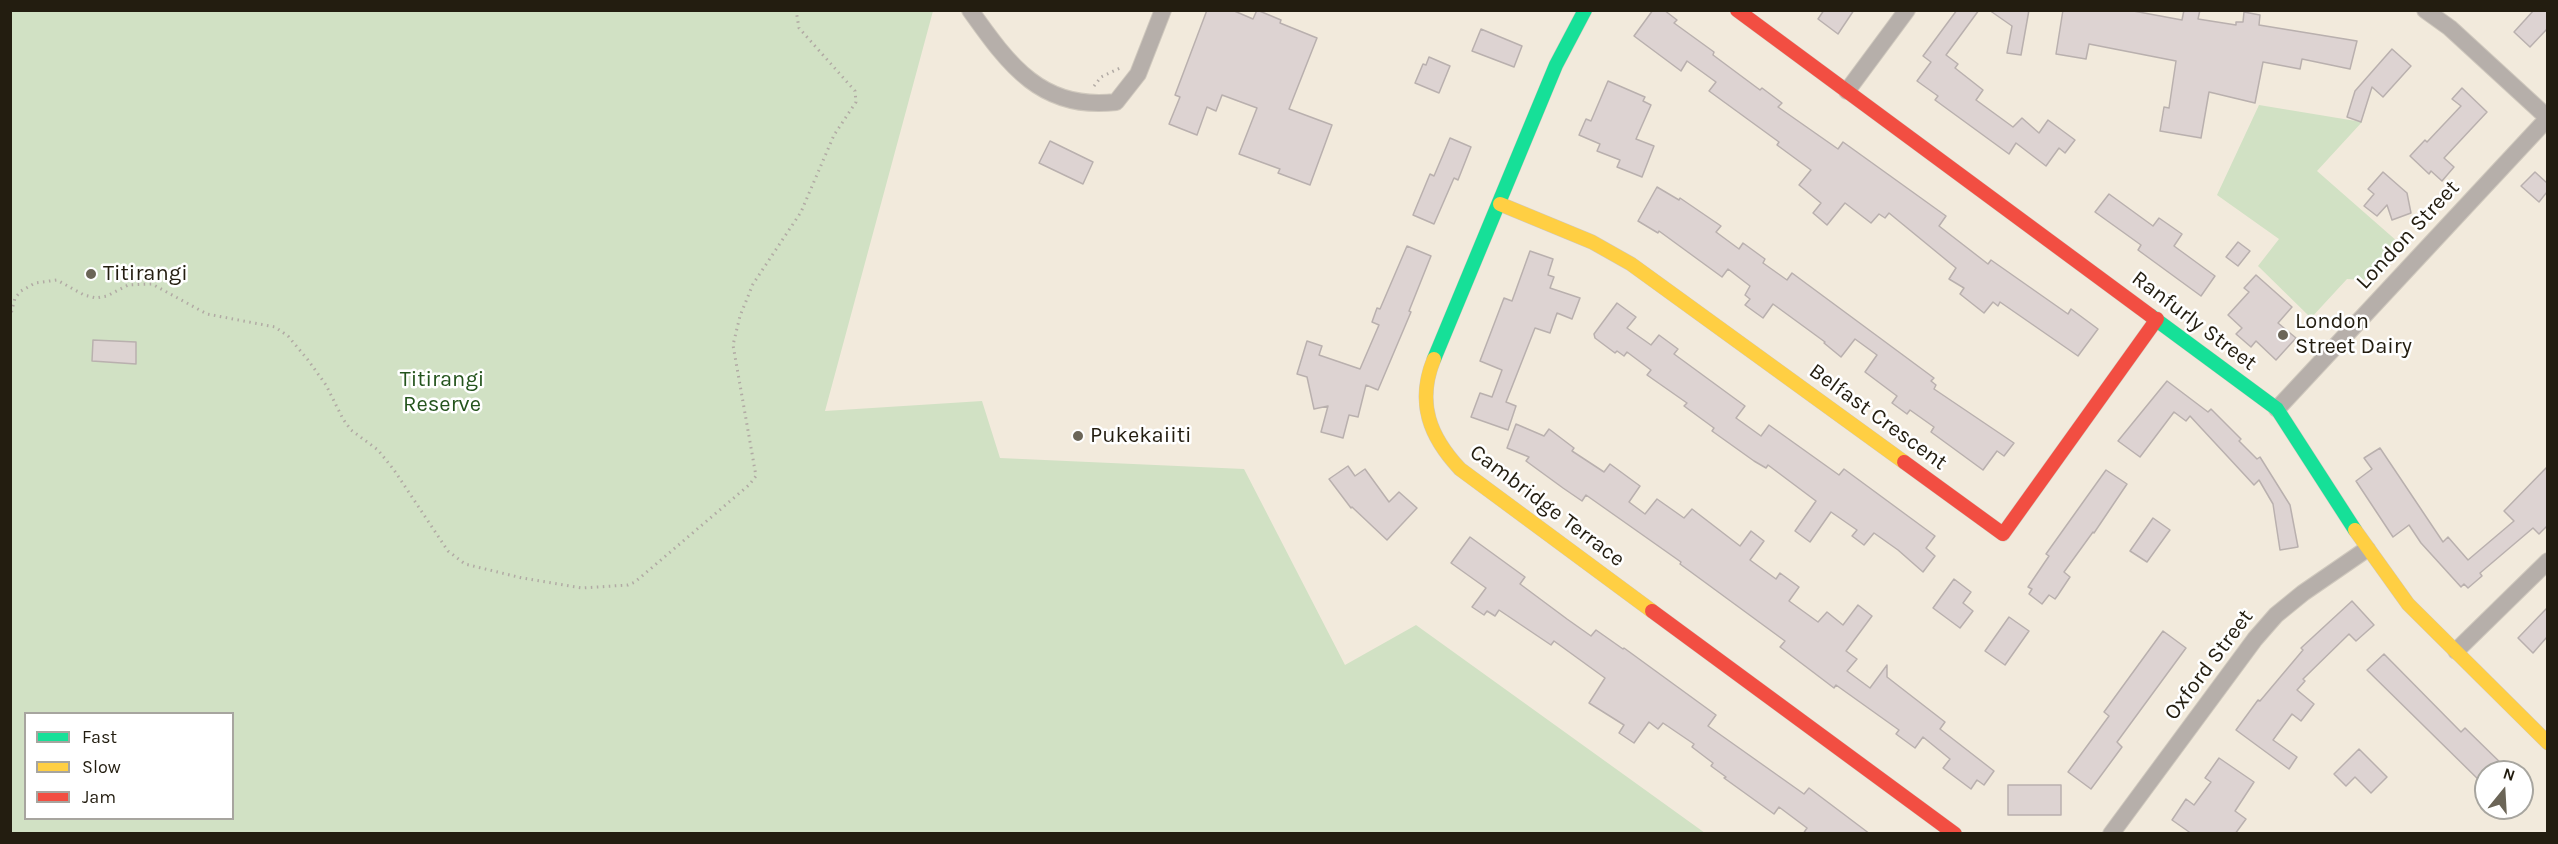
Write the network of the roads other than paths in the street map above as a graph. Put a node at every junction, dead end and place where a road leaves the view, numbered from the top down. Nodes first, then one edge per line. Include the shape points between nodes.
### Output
1 (970, 10) edge
2 (1163, 10) edge
3 (1585, 10) edge
4 (1737, 10) edge
5 (1907, 10) edge
6 (2425, 10) edge
7 (1847, 91) junction
8 (2547, 118) edge
9 (1500, 204) junction
10 (2157, 319) junction
11 (2277, 409) junction
12 (2367, 549) junction
13 (2547, 561) edge
14 (2456, 651) junction
15 (2547, 743) edge
16 (1954, 834) edge
17 (2111, 834) edge

1 - 2 street via 1014,69 1046,92 1094,104 1116,102 1138,74
3 - 9 street, Cambridge Terrace via 1556,65
4 - 7 street, Ranfurly Street
5 - 7 street
6 - 8 street via 2450,28
7 - 10 street, Ranfurly Street
8 - 11 street, London Street
9 - 10 street, Belfast Crescent via 1592,242 1631,264 2003,534
9 - 16 street, Cambridge Terrace via 1430,374 1427,415 1441,450 1460,469
10 - 11 street, Ranfurly Street
11 - 12 street, Ranfurly Street
12 - 14 street, Ranfurly Street via 2408,604
12 - 17 street, Oxford Street via 2276,615
13 - 14 street
14 - 15 street, Ranfurly Street

